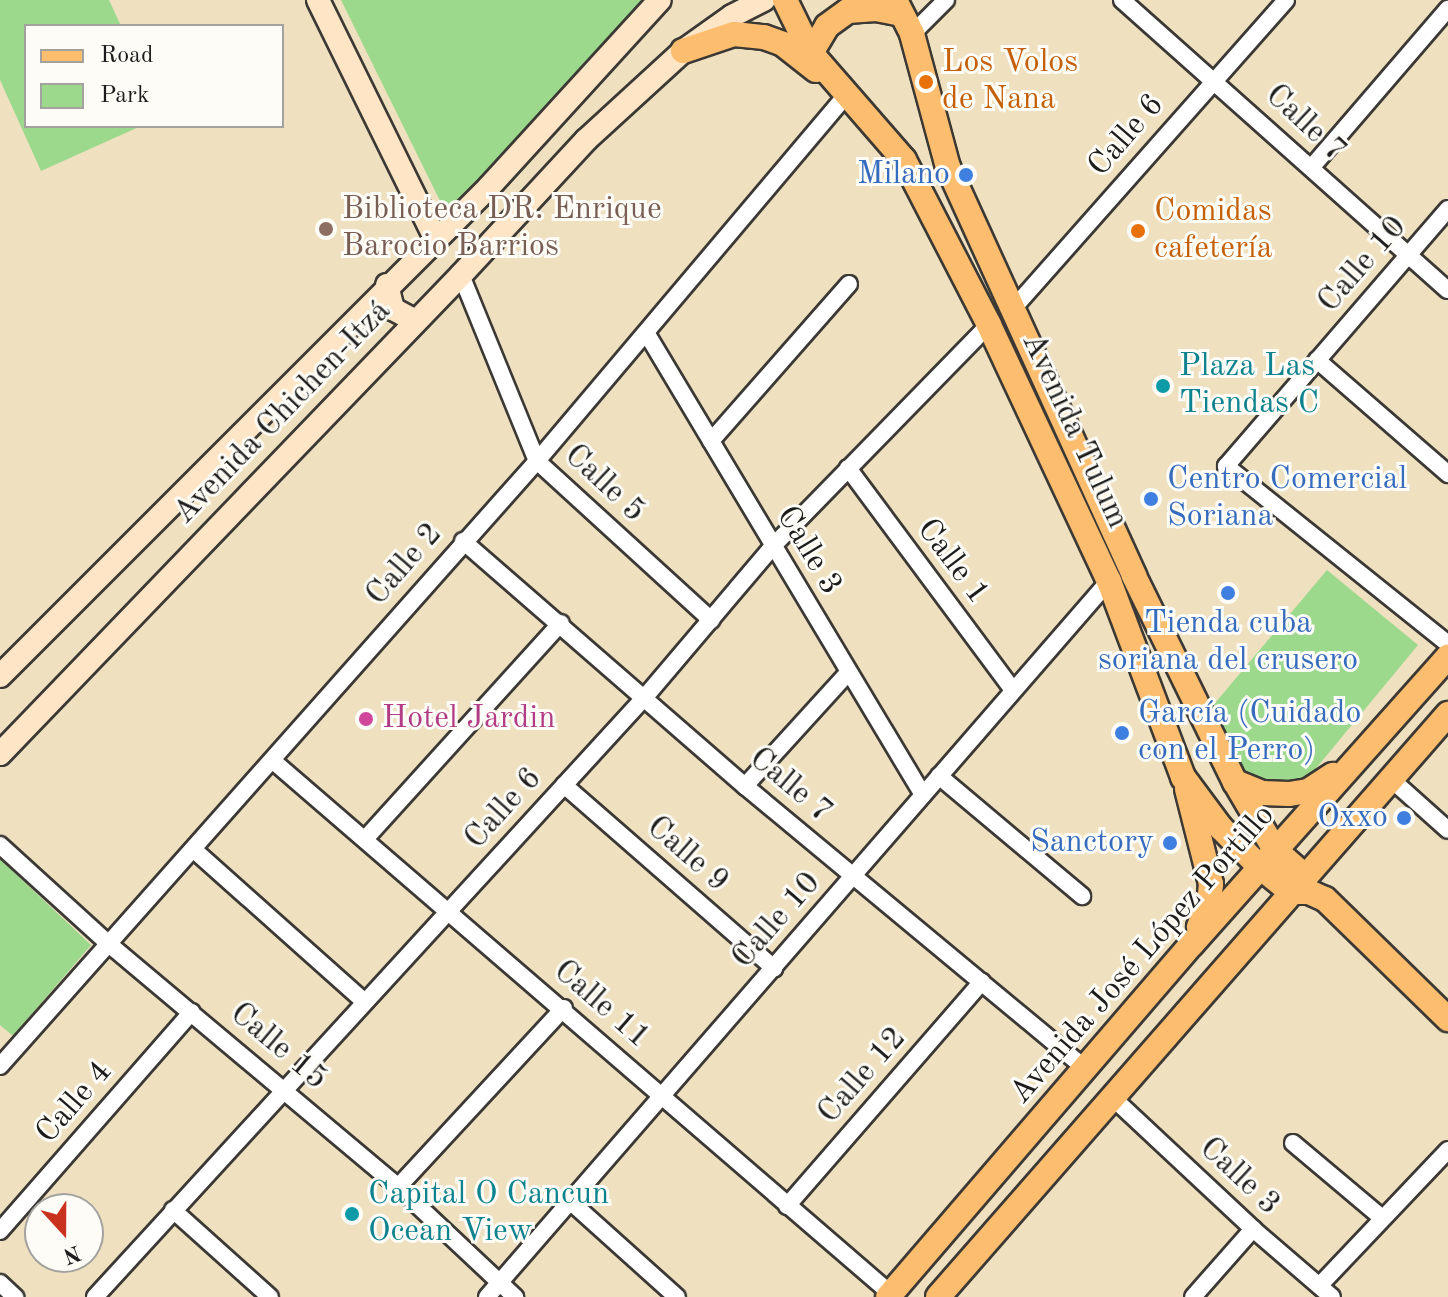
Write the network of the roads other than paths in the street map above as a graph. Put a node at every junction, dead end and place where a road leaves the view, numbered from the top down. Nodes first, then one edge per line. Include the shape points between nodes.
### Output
1 (318, 0) edge
2 (660, 0) edge
3 (764, 0) edge
4 (785, 0) edge
5 (946, 0) edge
6 (1122, 0) edge
7 (1286, 0) edge
8 (736, 8) edge
9 (1448, 9) edge
10 (903, 16) edge
11 (683, 51) junction
12 (811, 53) junction
13 (1215, 79) junction
14 (846, 95) junction
15 (1311, 168) junction
16 (489, 187) junction
17 (1448, 209) edge
18 (510, 221) junction
19 (435, 238) junction
20 (1408, 255) junction
21 (461, 275) junction
22 (849, 284) dead end
23 (387, 285) junction
24 (1448, 290) edge
25 (1011, 311) junction
26 (416, 321) junction
27 (989, 325) junction
28 (647, 334) junction
29 (1317, 360) junction
30 (711, 441) junction
31 (537, 461) junction
32 (848, 468) junction
33 (1448, 474) edge
34 (463, 541) junction
35 (773, 546) junction
36 (1109, 581) junction
37 (711, 620) junction
38 (561, 623) junction
39 (1448, 644) edge
40 (1448, 657) edge
41 (848, 673) junction
42 (0, 676) edge
43 (1012, 689) junction
44 (645, 697) junction
45 (1448, 714) edge
46 (1203, 721) junction
47 (1168, 740) junction
48 (0, 754) edge
49 (1361, 756) junction
50 (272, 760) junction
51 (939, 776) junction
52 (1183, 777) junction
53 (1391, 779) junction
54 (1235, 782) junction
55 (564, 785) junction
56 (745, 786) junction
57 (923, 795) junction
58 (1448, 830) edge
59 (366, 838) junction
60 (0, 845) edge
61 (193, 849) junction
62 (1268, 858) junction
63 (855, 874) junction
64 (1298, 884) junction
65 (1082, 896) dead end
66 (450, 912) junction
67 (1192, 944) junction
68 (110, 945) junction
69 (774, 968) junction
70 (982, 982) junction
71 (365, 1002) junction
72 (564, 1008) junction
73 (192, 1012) junction
74 (1448, 1019) edge
75 (0, 1066) edge
76 (1086, 1069) junction
77 (283, 1088) junction
78 (662, 1096) junction
79 (1111, 1096) junction
80 (1293, 1143) dead end
81 (1448, 1150) edge
82 (398, 1187) junction
83 (571, 1202) junction
84 (787, 1206) junction
85 (173, 1210) junction
86 (1382, 1218) junction
87 (1253, 1229) junction
88 (0, 1231) edge
89 (0, 1283) edge
90 (499, 1283) junction
91 (1326, 1291) edge
92 (889, 1296) edge
93 (15, 1297) edge
94 (95, 1297) edge
95 (270, 1297) edge
96 (487, 1297) edge
97 (515, 1297) edge
98 (677, 1297) edge
99 (938, 1297) edge
100 (1193, 1297) edge

1 - 19 main road
2 - 16 main road, Avenida Chichen-Itzá
3 - 8 main road, Avenida Chichen-Itzá
4 - 12 main road, Avenida Tulum
5 - 10 street
6 - 13 street, Calle 7
7 - 13 street, Calle 6
8 - 11 main road, Avenida Chichen-Itzá
9 - 15 street
10 - 12 main road via 876,9 848,11 827,26
10 - 25 main road, Avenida Tulum via 948,167
11 - 14 main road via 734,34 764,37 783,44
11 - 18 main road, Avenida Chichen-Itzá via 586,140
12 - 14 main road, Avenida Tulum
13 - 15 street, Calle 7
13 - 25 street, Calle 6
14 - 27 main road, Avenida Tulum via 904,160
14 - 28 street, Calle 2
15 - 20 street, Calle 7
16 - 18 main road via 508,199
16 - 19 main road, Avenida Chichen-Itzá
17 - 20 street, Calle 10
18 - 21 main road, Avenida Chichen-Itzá
19 - 23 main road, Avenida Chichen-Itzá
20 - 24 street, Calle 7
20 - 29 street, Calle 10
21 - 26 main road, Avenida Chichen-Itzá
21 - 31 street, Calle 5
22 - 30 street
23 - 26 main road via 393,309
23 - 42 main road, Avenida Chichen-Itzá
25 - 46 main road, Avenida Tulum
26 - 48 main road, Avenida Chichen-Itzá
27 - 32 street, Calle 6
27 - 36 main road, Avenida Tulum
28 - 30 street, Calle 3
28 - 31 street, Calle 2
29 - 33 street
29 - 39 street, Calle 10 via 1226,466
30 - 35 street, Calle 3
31 - 34 street, Calle 2
31 - 37 street, Calle 5
32 - 35 street, Calle 6
32 - 43 street, Calle 1
34 - 38 street, Calle 7
34 - 50 street, Calle 2
35 - 37 street, Calle 6
35 - 41 street, Calle 3
36 - 43 street, Calle 10
36 - 47 main road, Avenida Tulum
37 - 44 street, Calle 6
38 - 44 street, Calle 7
38 - 59 street
40 - 49 main road, Avenida José López Portillo
41 - 56 street
41 - 57 street, Calle 3
43 - 51 street, Calle 10
44 - 55 street, Calle 6
44 - 56 street, Calle 7
45 - 53 main road
46 - 47 main road via 1188,739
46 - 54 main road, Avenida Tulum
47 - 52 main road, Avenida Tulum
49 - 54 main road via 1308,791 1262,793
49 - 62 main road, Avenida José López Portillo
50 - 59 street, Calle 11
50 - 61 street, Calle 2
51 - 57 street, Calle 10
51 - 65 street
52 - 62 main road, Avenida Tulum via 1221,828
52 - 67 main road via 1211,884
53 - 58 street
53 - 64 main road
54 - 62 main road, Avenida Tulum
55 - 66 street, Calle 6
55 - 69 street, Calle 9
56 - 63 street, Calle 7
57 - 63 street, Calle 10
59 - 66 street, Calle 11
60 - 68 street, Calle 15
61 - 68 street, Calle 2
61 - 71 street
62 - 64 main road, Avenida Tulum
62 - 67 main road, Avenida José López Portillo
63 - 69 street, Calle 10
63 - 70 street, Calle 7
64 - 74 main road via 1325,899
64 - 79 main road
66 - 71 street, Calle 6
66 - 72 street, Calle 11
67 - 76 main road, Avenida José López Portillo
68 - 73 street, Calle 15
68 - 75 street, Calle 2
69 - 78 street, Calle 10
70 - 76 street, Calle 7
70 - 84 street, Calle 12
71 - 77 street, Calle 6
72 - 78 street, Calle 11
72 - 82 street
73 - 77 street, Calle 15
73 - 88 street, Calle 4
76 - 92 main road, Avenida José López Portillo
77 - 82 street, Calle 15
77 - 85 street, Calle 6
78 - 83 street, Calle 10
78 - 84 street, Calle 11
79 - 87 street, Calle 3
79 - 99 main road
80 - 86 street
81 - 86 street
82 - 90 street, Calle 15
83 - 90 street, Calle 10
83 - 98 street
84 - 92 street, Calle 11
85 - 94 street, Calle 6
85 - 95 street
86 - 91 street
87 - 91 street, Calle 3
87 - 100 street
89 - 93 street
90 - 96 street, Calle 10
90 - 97 street, Calle 15

